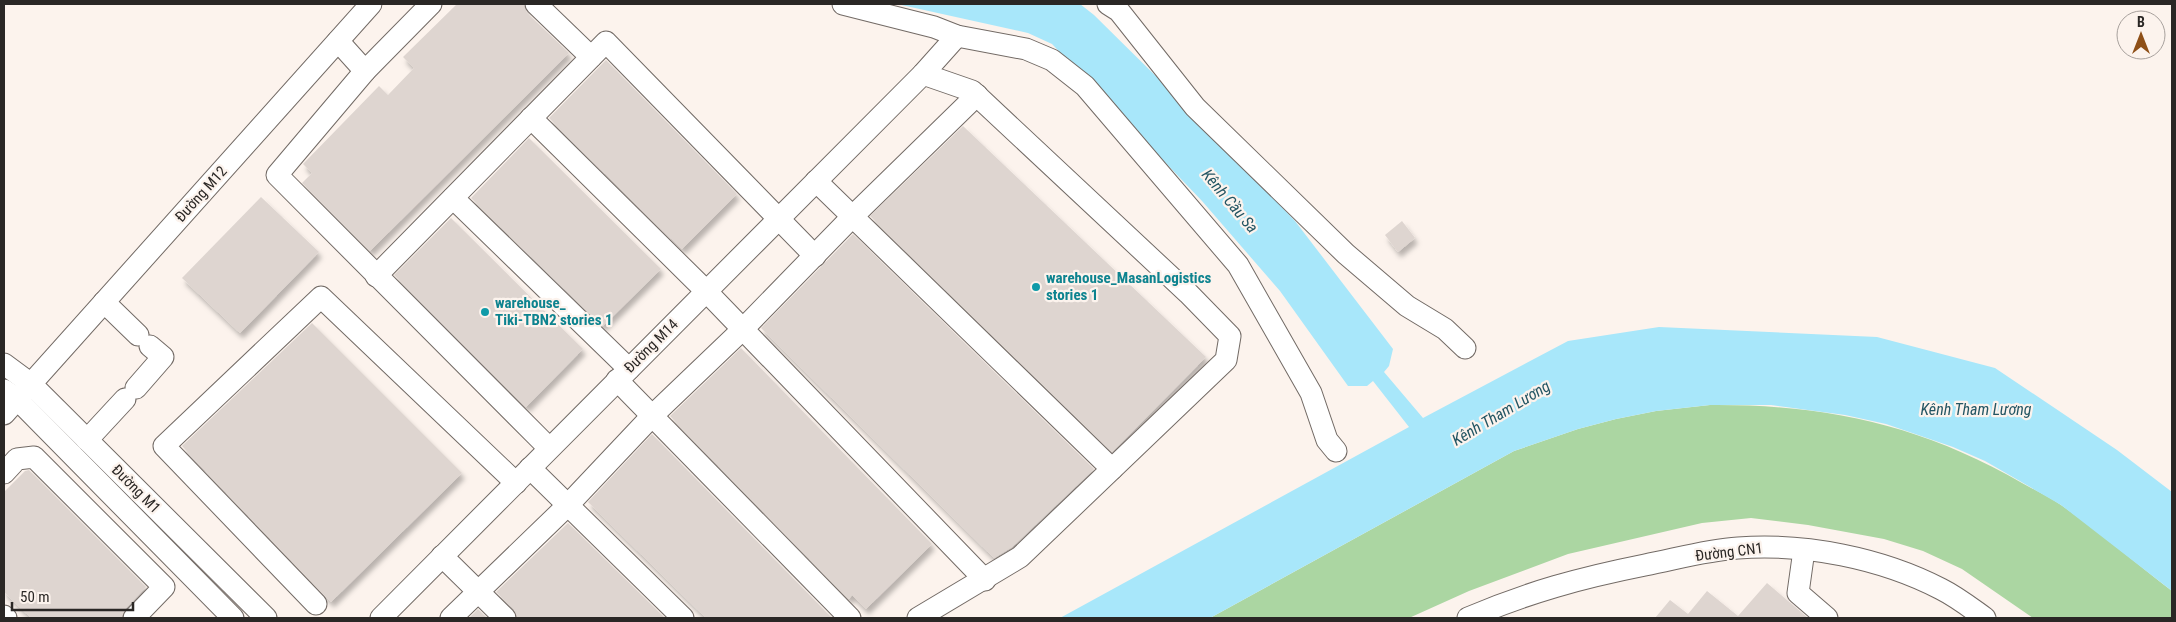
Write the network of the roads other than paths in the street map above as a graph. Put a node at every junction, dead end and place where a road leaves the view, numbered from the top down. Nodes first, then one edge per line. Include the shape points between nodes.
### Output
1 (371, 4) edge
2 (431, 4) edge
3 (536, 4) edge
4 (843, 4) edge
5 (1108, 4) edge
6 (958, 36) junction
7 (338, 41) junction
8 (591, 57) junction
9 (365, 71) junction
10 (923, 74) junction
11 (977, 95) junction
12 (531, 118) junction
13 (816, 182) junction
14 (453, 198) junction
15 (852, 217) junction
16 (779, 218) junction
17 (814, 256) junction
18 (376, 276) junction
19 (706, 291) junction
20 (104, 302) junction
21 (743, 329) junction
22 (1466, 348) dead end
23 (4, 364) edge
24 (623, 374) junction
25 (14, 397) edge
26 (652, 416) junction
27 (87, 440) junction
28 (549, 448) junction
29 (1336, 451) dead end
30 (1112, 469) junction
31 (4, 473) edge
32 (523, 475) junction
33 (568, 505) junction
34 (1804, 550) junction
35 (442, 556) junction
36 (985, 580) junction
37 (478, 592) junction
38 (316, 604) dead end
39 (134, 618) edge
40 (233, 618) edge
41 (266, 618) edge
42 (381, 618) edge
43 (451, 618) edge
44 (504, 618) edge
45 (683, 618) edge
46 (850, 618) edge
47 (918, 618) edge
48 (1468, 618) edge
49 (1827, 618) edge
50 (1985, 618) edge

1 - 7 street, Đường M12
2 - 9 street
3 - 8 street
4 - 6 street
5 - 22 street via 1119,11 1195,107 1346,254 1407,306 1445,329
6 - 10 street, Đường M14
6 - 29 street via 1026,49 1052,60 1084,86 1238,266 1311,393 1327,440
7 - 9 street
7 - 20 street, Đường M12
8 - 12 street
8 - 16 street via 606,42
9 - 18 street via 276,174
10 - 11 street via 972,90
10 - 13 street, Đường M14
11 - 15 street
11 - 30 street via 1230,336 1226,360
12 - 14 street
12 - 19 street
13 - 15 street
13 - 16 street, Đường M14
14 - 18 street
14 - 24 street
15 - 17 street
15 - 30 street
16 - 17 street
16 - 19 street, Đường M14
17 - 21 street
18 - 28 street
19 - 21 street
19 - 24 street, Đường M14
20 - 25 street, Đường M12
20 - 27 street via 163,357
21 - 26 street
21 - 36 street
23 - 25 street, Đường M1
24 - 26 street
24 - 28 street, Đường M14
25 - 27 street, Đường M1
25 - 40 street, Đường M1
26 - 33 street
26 - 46 street
27 - 41 street, Đường M1
28 - 32 street, Đường M14
30 - 36 street via 1020,557
31 - 39 street via 17,459 34,457 164,587
32 - 33 street
32 - 35 street, Đường M14
32 - 38 street via 321,297 164,446
33 - 37 street
33 - 45 street
34 - 48 street, Đường CN1 via 1736,548 1591,576 1535,591
34 - 49 street via 1798,593
34 - 50 street, Đường CN1 via 1864,561 1926,581
35 - 37 street
35 - 42 street, Đường M14
36 - 47 street
37 - 43 street
37 - 44 street

